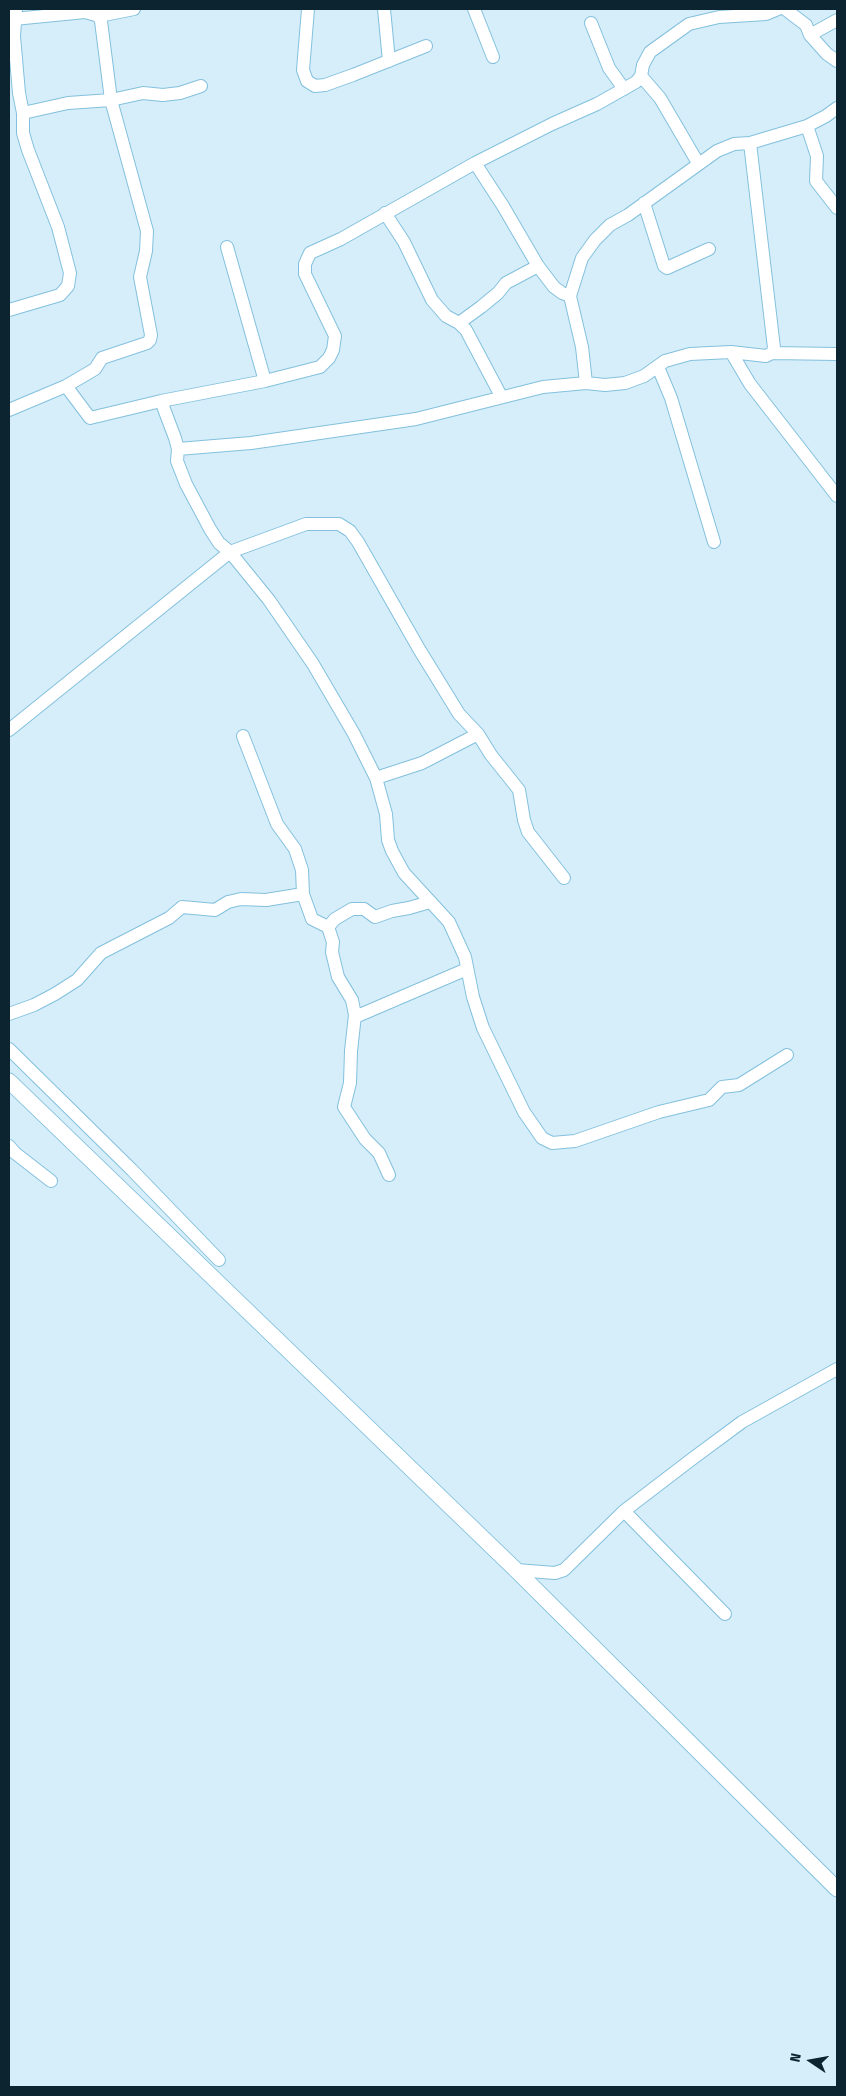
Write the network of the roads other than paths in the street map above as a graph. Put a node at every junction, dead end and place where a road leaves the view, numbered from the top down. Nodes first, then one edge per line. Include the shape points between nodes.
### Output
1 (134, 9) edge
2 (308, 9) edge
3 (384, 9) edge
4 (474, 9) edge
5 (778, 9) edge
6 (785, 9) edge
7 (15, 14) edge
8 (99, 16) junction
9 (837, 20) edge
10 (591, 23) dead end
11 (810, 35) junction
12 (11, 37) edge
13 (426, 46) dead end
14 (493, 57) dead end
15 (389, 61) junction
16 (837, 61) edge
17 (641, 76) junction
18 (201, 86) dead end
19 (624, 89) junction
20 (111, 100) junction
21 (837, 108) edge
22 (23, 113) junction
23 (806, 126) junction
24 (750, 143) junction
25 (475, 163) junction
26 (698, 163) junction
27 (644, 203) junction
28 (837, 208) edge
29 (385, 213) junction
30 (227, 247) dead end
31 (709, 249) dead end
32 (538, 266) junction
33 (570, 296) junction
34 (9, 310) edge
35 (459, 322) junction
36 (732, 352) junction
37 (772, 353) junction
38 (837, 354) edge
39 (658, 367) junction
40 (265, 381) junction
41 (586, 383) junction
42 (66, 386) junction
43 (501, 396) junction
44 (161, 401) junction
45 (9, 410) edge
46 (178, 450) junction
47 (837, 496) edge
48 (714, 542) dead end
49 (230, 552) junction
50 (9, 730) edge
51 (478, 734) junction
52 (243, 736) dead end
53 (376, 778) junction
54 (564, 878) dead end
55 (303, 894) junction
56 (430, 902) junction
57 (328, 927) junction
58 (467, 969) junction
59 (9, 1014) edge
60 (355, 1017) junction
61 (9, 1049) edge
62 (787, 1055) dead end
63 (9, 1081) edge
64 (9, 1146) edge
65 (389, 1176) dead end
66 (51, 1181) dead end
67 (219, 1260) dead end
68 (837, 1368) edge
69 (624, 1511) junction
70 (516, 1570) junction
71 (725, 1614) dead end
72 (837, 1889) edge

1 - 8 street
2 - 15 street via 303,70 307,81 315,86 325,85
3 - 15 street
4 - 14 street
5 - 17 street via 766,14 720,17 689,24 650,52
6 - 11 street via 806,25
7 - 8 street via 85,12
7 - 12 street
8 - 20 street
9 - 11 street
10 - 19 street via 609,68
11 - 16 street
12 - 22 street
13 - 15 street
17 - 19 street
17 - 26 street via 660,98
18 - 20 street via 180,93 143,93
19 - 25 street
20 - 22 street
20 - 42 street via 147,231 140,277 150,340 102,358 95,369
21 - 23 street
22 - 34 street via 25,142 54,214 70,273 68,286 60,295
23 - 24 street
23 - 28 street via 817,156 816,180
24 - 26 street via 734,144
24 - 37 street via 774,348
25 - 29 street
25 - 32 street
26 - 27 street
27 - 31 street via 664,266 671,268
27 - 33 street via 610,225 595,240 582,258
29 - 35 street via 404,242 432,300 446,316
29 - 40 street via 310,253 305,264 305,274 334,336 329,358 320,367
30 - 40 street
32 - 33 street via 554,287
32 - 35 street via 506,284
33 - 41 street via 582,347
35 - 43 street
36 - 37 street via 766,356
36 - 39 street via 672,358
36 - 47 street via 750,384
37 - 38 street
39 - 41 street via 625,383
39 - 48 street via 671,398
40 - 44 street
41 - 43 street via 543,387
42 - 44 street via 90,418
42 - 45 street
43 - 46 street via 472,406 381,424 232,446
44 - 46 street
46 - 49 street via 177,461 190,492 219,543
49 - 50 street
49 - 51 street via 306,524 339,524 350,531 440,684 459,714
49 - 53 street via 269,600 313,664
51 - 53 street via 422,763
51 - 54 street via 519,790 528,832
52 - 55 street via 277,824 296,849 302,870
53 - 56 street via 392,852 404,873
55 - 57 street via 312,918
55 - 59 street via 266,900 242,899 228,902 215,910 182,907 169,918 101,953 77,980 55,994
56 - 57 street via 376,917 364,909 352,908
56 - 58 street via 449,922 459,940
57 - 60 street via 338,978 352,1000
58 - 60 street
58 - 62 street via 478,1013 492,1049 524,1112 542,1138 552,1143 574,1141 659,1112 709,1100 722,1088 739,1085
60 - 65 street via 350,1083 344,1106 365,1139 379,1153
61 - 67 street
63 - 70 main road
64 - 66 street
68 - 69 street via 742,1422
69 - 70 street via 564,1570 555,1573
69 - 71 street
70 - 72 main road

